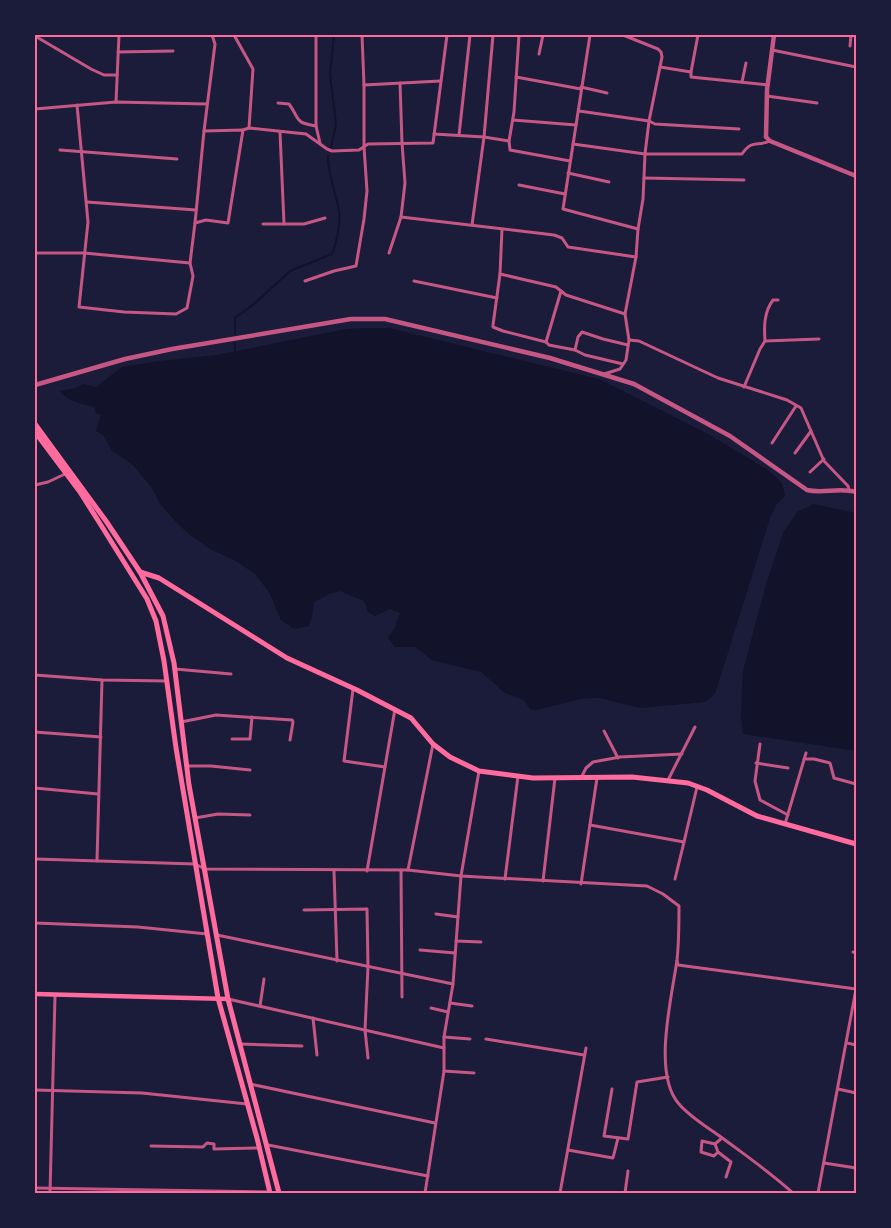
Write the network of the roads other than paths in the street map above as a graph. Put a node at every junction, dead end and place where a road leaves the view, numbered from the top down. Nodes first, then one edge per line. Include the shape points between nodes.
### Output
1 (118, 35) edge
2 (212, 35) edge
3 (234, 35) edge
4 (316, 35) edge
5 (362, 35) edge
6 (447, 35) edge
7 (470, 35) edge
8 (493, 35) edge
9 (519, 35) edge
10 (543, 35) edge
11 (590, 35) edge
12 (617, 35) edge
13 (698, 35) edge
14 (774, 35) edge
15 (851, 35) edge
16 (35, 36) edge
17 (623, 36) edge
18 (850, 46) dead end
19 (772, 50) junction
20 (118, 52) junction
21 (172, 52) dead end
22 (539, 54) dead end
23 (746, 63) dead end
24 (660, 67) junction
25 (856, 68) edge
26 (691, 72) junction
27 (116, 75) junction
28 (516, 78) junction
29 (440, 81) junction
30 (742, 82) junction
31 (400, 83) junction
32 (364, 85) junction
33 (768, 85) junction
34 (581, 88) junction
35 (607, 93) dead end
36 (767, 96) junction
37 (116, 102) junction
38 (278, 103) dead end
39 (817, 103) dead end
40 (207, 104) junction
41 (77, 105) junction
42 (35, 109) edge
43 (579, 111) junction
44 (513, 120) junction
45 (649, 121) junction
46 (316, 126) junction
47 (576, 126) junction
48 (249, 128) junction
49 (740, 129) dead end
50 (243, 130) junction
51 (204, 131) junction
52 (280, 132) junction
53 (434, 134) junction
54 (459, 134) junction
55 (484, 137) junction
56 (509, 141) junction
57 (770, 141) junction
58 (402, 143) junction
59 (320, 144) junction
60 (573, 144) junction
61 (364, 147) junction
62 (60, 150) dead end
63 (82, 152) junction
64 (645, 154) junction
65 (177, 159) dead end
66 (570, 161) junction
67 (568, 173) junction
68 (856, 176) edge
69 (644, 178) junction
70 (744, 180) dead end
71 (609, 182) dead end
72 (519, 185) dead end
73 (565, 194) junction
74 (87, 202) junction
75 (196, 210) junction
76 (401, 217) junction
77 (325, 218) dead end
78 (195, 223) junction
79 (264, 224) dead end
80 (284, 224) junction
81 (472, 225) junction
82 (502, 229) junction
83 (638, 229) junction
84 (35, 253) edge
85 (84, 253) junction
86 (389, 253) dead end
87 (636, 257) junction
88 (190, 263) junction
89 (500, 274) junction
90 (305, 281) dead end
91 (414, 282) dead end
92 (561, 291) junction
93 (497, 298) junction
94 (778, 300) dead end
95 (625, 314) junction
96 (629, 340) junction
97 (819, 340) dead end
98 (545, 341) junction
99 (765, 341) junction
100 (628, 345) junction
101 (575, 350) junction
102 (623, 364) junction
103 (603, 374) junction
104 (35, 385) edge
105 (744, 387) junction
106 (796, 406) junction
107 (35, 424) edge
108 (812, 430) junction
109 (35, 432) edge
110 (772, 443) dead end
111 (795, 453) dead end
112 (824, 459) junction
113 (810, 472) dead end
114 (65, 474) junction
115 (35, 485) edge
116 (850, 490) junction
117 (856, 492) edge
118 (140, 572) junction
119 (133, 576) junction
120 (174, 669) junction
121 (231, 674) dead end
122 (35, 675) edge
123 (102, 680) junction
124 (167, 681) junction
125 (353, 688) junction
126 (394, 709) junction
127 (252, 717) junction
128 (181, 722) junction
129 (695, 727) dead end
130 (604, 731) dead end
131 (35, 732) edge
132 (101, 737) junction
133 (232, 738) dead end
134 (290, 740) dead end
135 (433, 744) junction
136 (760, 744) dead end
137 (806, 753) dead end
138 (682, 754) junction
139 (618, 758) junction
140 (804, 759) junction
141 (756, 763) junction
142 (187, 766) junction
143 (385, 767) junction
144 (788, 768) dead end
145 (250, 770) dead end
146 (479, 771) junction
147 (518, 776) junction
148 (555, 778) junction
149 (582, 778) junction
150 (597, 778) junction
151 (668, 780) junction
152 (856, 784) edge
153 (697, 786) junction
154 (35, 788) edge
155 (98, 794) junction
156 (250, 815) dead end
157 (788, 815) junction
158 (195, 818) junction
159 (785, 824) junction
160 (590, 825) junction
161 (684, 842) junction
162 (856, 844) edge
163 (35, 859) edge
164 (97, 861) junction
165 (195, 864) junction
166 (205, 869) junction
167 (334, 870) junction
168 (401, 870) junction
169 (408, 870) junction
170 (367, 871) junction
171 (461, 876) junction
172 (675, 878) dead end
173 (505, 879) junction
174 (543, 881) junction
175 (581, 884) junction
176 (335, 909) junction
177 (304, 910) dead end
178 (436, 914) dead end
179 (458, 917) junction
180 (35, 923) edge
181 (207, 934) junction
182 (216, 935) junction
183 (456, 941) junction
184 (481, 942) dead end
185 (420, 950) dead end
186 (455, 953) junction
187 (676, 960) junction
188 (337, 961) junction
189 (368, 967) junction
190 (402, 974) junction
191 (264, 979) dead end
192 (453, 984) junction
193 (856, 989) edge
194 (35, 994) edge
195 (55, 996) junction
196 (402, 997) dead end
197 (218, 998) junction
198 (228, 999) junction
199 (450, 1003) junction
200 (260, 1006) junction
201 (472, 1006) dead end
202 (432, 1008) dead end
203 (448, 1012) junction
204 (313, 1018) junction
205 (365, 1030) junction
206 (444, 1037) junction
207 (470, 1039) dead end
208 (486, 1039) dead end
209 (847, 1043) junction
210 (239, 1044) junction
211 (856, 1045) edge
212 (302, 1046) dead end
213 (444, 1048) junction
214 (586, 1048) dead end
215 (317, 1055) dead end
216 (584, 1055) junction
217 (368, 1058) dead end
218 (444, 1071) junction
219 (474, 1073) dead end
220 (668, 1077) junction
221 (250, 1084) junction
222 (838, 1089) junction
223 (35, 1090) edge
224 (51, 1090) junction
225 (612, 1090) dead end
226 (856, 1093) edge
227 (247, 1104) junction
228 (435, 1123) junction
229 (618, 1138) junction
230 (722, 1138) junction
231 (715, 1144) junction
232 (268, 1145) junction
233 (151, 1146) dead end
234 (260, 1148) junction
235 (568, 1150) junction
236 (718, 1152) junction
237 (824, 1163) junction
238 (856, 1168) edge
239 (628, 1171) dead end
240 (428, 1176) junction
241 (726, 1177) dead end
242 (35, 1188) edge
243 (50, 1191) edge
244 (86, 1191) edge
245 (189, 1192) edge
246 (270, 1193) edge
247 (279, 1193) edge
248 (425, 1193) edge
249 (560, 1193) edge
250 (625, 1193) edge
251 (792, 1193) edge
252 (818, 1193) edge

1 - 20 street
2 - 40 street via 215,44
3 - 48 street via 254,70
4 - 46 street
5 - 32 street
6 - 29 street
7 - 54 street
8 - 55 street
9 - 28 street
10 - 22 street
11 - 34 street
12 - 17 street
13 - 26 street
14 - 19 street
15 - 18 street
16 - 27 street via 91,69 104,75
17 - 24 street via 658,49 661,52
19 - 25 street
19 - 33 street
20 - 21 street
20 - 27 street
23 - 30 street
24 - 26 street
24 - 45 street
26 - 30 street via 691,76
27 - 37 street
28 - 34 street
28 - 44 street
29 - 31 street
29 - 53 street
30 - 33 street
31 - 32 street
31 - 58 street
32 - 61 street
33 - 36 street
34 - 35 street
34 - 43 street
36 - 39 street
36 - 57 street via 765,132
37 - 40 street
37 - 41 street
38 - 46 street via 289,104 300,123
40 - 51 street
41 - 42 street
41 - 63 street
43 - 45 street
43 - 47 street
44 - 47 street
44 - 56 street
45 - 49 street
45 - 64 street
46 - 59 street
47 - 60 street
48 - 50 street
48 - 52 street
50 - 51 street
50 - 78 street via 228,222 206,220
51 - 75 street
52 - 59 street via 306,134
52 - 80 street
53 - 54 street
53 - 58 street via 434,143
54 - 55 street
55 - 56 street
55 - 81 street
56 - 66 street via 510,150
57 - 64 street via 754,143 742,154
57 - 68 street
58 - 61 street via 368,144
58 - 76 street via 406,183
59 - 61 street via 332,151
60 - 64 street
60 - 66 street
61 - 90 street via 367,191 356,266
62 - 63 street
63 - 65 street
63 - 74 street
64 - 69 street
66 - 67 street
67 - 71 street
67 - 73 street
69 - 70 street
69 - 83 street
72 - 73 street
73 - 83 street via 562,209
74 - 75 street
74 - 85 street
75 - 78 street
76 - 81 street
76 - 86 street
77 - 80 street via 304,224
78 - 88 street
79 - 80 street
81 - 82 street
82 - 87 street via 562,238 568,247
82 - 89 street
83 - 87 street
84 - 85 street
85 - 88 street
85 - 88 street via 78,306 124,312 176,314 187,308 193,276
87 - 95 street
89 - 92 street via 556,287
89 - 93 street
91 - 93 street
92 - 95 street
92 - 98 street
93 - 98 street via 493,327
94 - 99 street via 773,300 767,308
95 - 96 street
96 - 100 street
96 - 105 street via 639,341
97 - 99 street
98 - 101 street via 548,345
99 - 105 street
100 - 101 street via 582,332
100 - 102 street
101 - 102 street
102 - 103 street via 620,369
103 - 104 street via 532,353 385,318 351,319 172,349
103 - 116 street via 634,384 730,436 807,490
105 - 106 street via 787,400
106 - 108 street
106 - 110 street
107 - 118 main road
108 - 111 street
108 - 112 street
109 - 114 main road
112 - 113 street
112 - 116 street
114 - 115 street
114 - 119 main road
116 - 117 street
118 - 119 main road
118 - 120 main road via 163,616
118 - 125 main road via 158,578 287,658
119 - 124 main road via 156,621
120 - 121 street
120 - 128 main road
122 - 123 street
123 - 124 street
123 - 132 street
124 - 165 main road
125 - 126 main road
125 - 143 street via 344,761
126 - 135 main road via 411,718
126 - 143 street
127 - 128 street via 216,715
127 - 133 street via 250,739
127 - 134 street via 293,720
128 - 142 main road
129 - 138 street
130 - 139 street
131 - 132 street
132 - 155 street
135 - 146 main road via 450,757
135 - 169 street
136 - 141 street
137 - 140 street
138 - 139 street
138 - 151 street
139 - 149 street via 593,762
140 - 152 street via 830,762 834,778
140 - 157 street
141 - 144 street
141 - 157 street via 755,781 760,800
142 - 145 street
142 - 158 main road
143 - 170 street
146 - 147 main road
146 - 171 street
147 - 148 main road
147 - 173 street
148 - 149 main road
148 - 174 street
149 - 150 main road
150 - 151 main road
150 - 160 street
151 - 153 main road
153 - 159 main road via 757,816
153 - 161 street
154 - 155 street
155 - 164 street
156 - 158 street via 218,814
157 - 159 street
158 - 166 main road
159 - 162 main road
160 - 161 street
160 - 175 street
161 - 172 street
163 - 164 street
164 - 165 street
165 - 166 street
165 - 181 main road
166 - 167 street
166 - 182 main road
167 - 170 street
167 - 176 street
168 - 169 street
168 - 170 street
168 - 190 street
169 - 171 street
171 - 173 street
171 - 179 street
173 - 174 street
174 - 175 street
175 - 187 street via 647,886 679,906
176 - 177 street
176 - 188 street
176 - 189 street via 367,910
178 - 179 street
179 - 183 street
180 - 181 street via 138,927
181 - 197 main road
182 - 188 street
182 - 198 main road
183 - 184 street
183 - 186 street
185 - 186 street
186 - 192 street
187 - 193 street via 678,965
187 - 220 street via 666,1029
188 - 189 street
189 - 190 street
189 - 205 street
190 - 192 street
190 - 196 street
191 - 200 street
192 - 199 street
193 - 209 street
194 - 195 main road
195 - 197 main road
195 - 224 street
197 - 198 main road
197 - 227 main road
198 - 200 street
198 - 210 main road
199 - 201 street
199 - 203 street
200 - 204 street
202 - 203 street
203 - 206 street
204 - 205 street
204 - 215 street
205 - 213 street
205 - 217 street
206 - 207 street
206 - 213 street
208 - 216 street
209 - 211 street
209 - 222 street
210 - 212 street
210 - 221 main road
213 - 218 street
214 - 216 street
216 - 235 street
218 - 219 street
218 - 228 street
220 - 229 street via 638,1082 628,1139
220 - 230 street via 678,1103
221 - 228 street
221 - 232 main road
222 - 226 street
222 - 237 street
223 - 224 street
224 - 227 street via 142,1093
224 - 243 street
225 - 229 street via 604,1136
227 - 234 main road
228 - 240 street
229 - 235 street via 613,1158
230 - 231 street
230 - 251 street
231 - 236 street
231 - 236 street via 702,1141 700,1152 714,1156
232 - 240 street
232 - 247 main road
233 - 234 street via 204,1147 207,1143 214,1144 214,1149
234 - 246 main road
235 - 249 street
236 - 241 street via 731,1162
237 - 238 street
237 - 252 street
239 - 250 street
240 - 248 street
242 - 243 street
243 - 244 street
244 - 245 street
245 - 246 street

